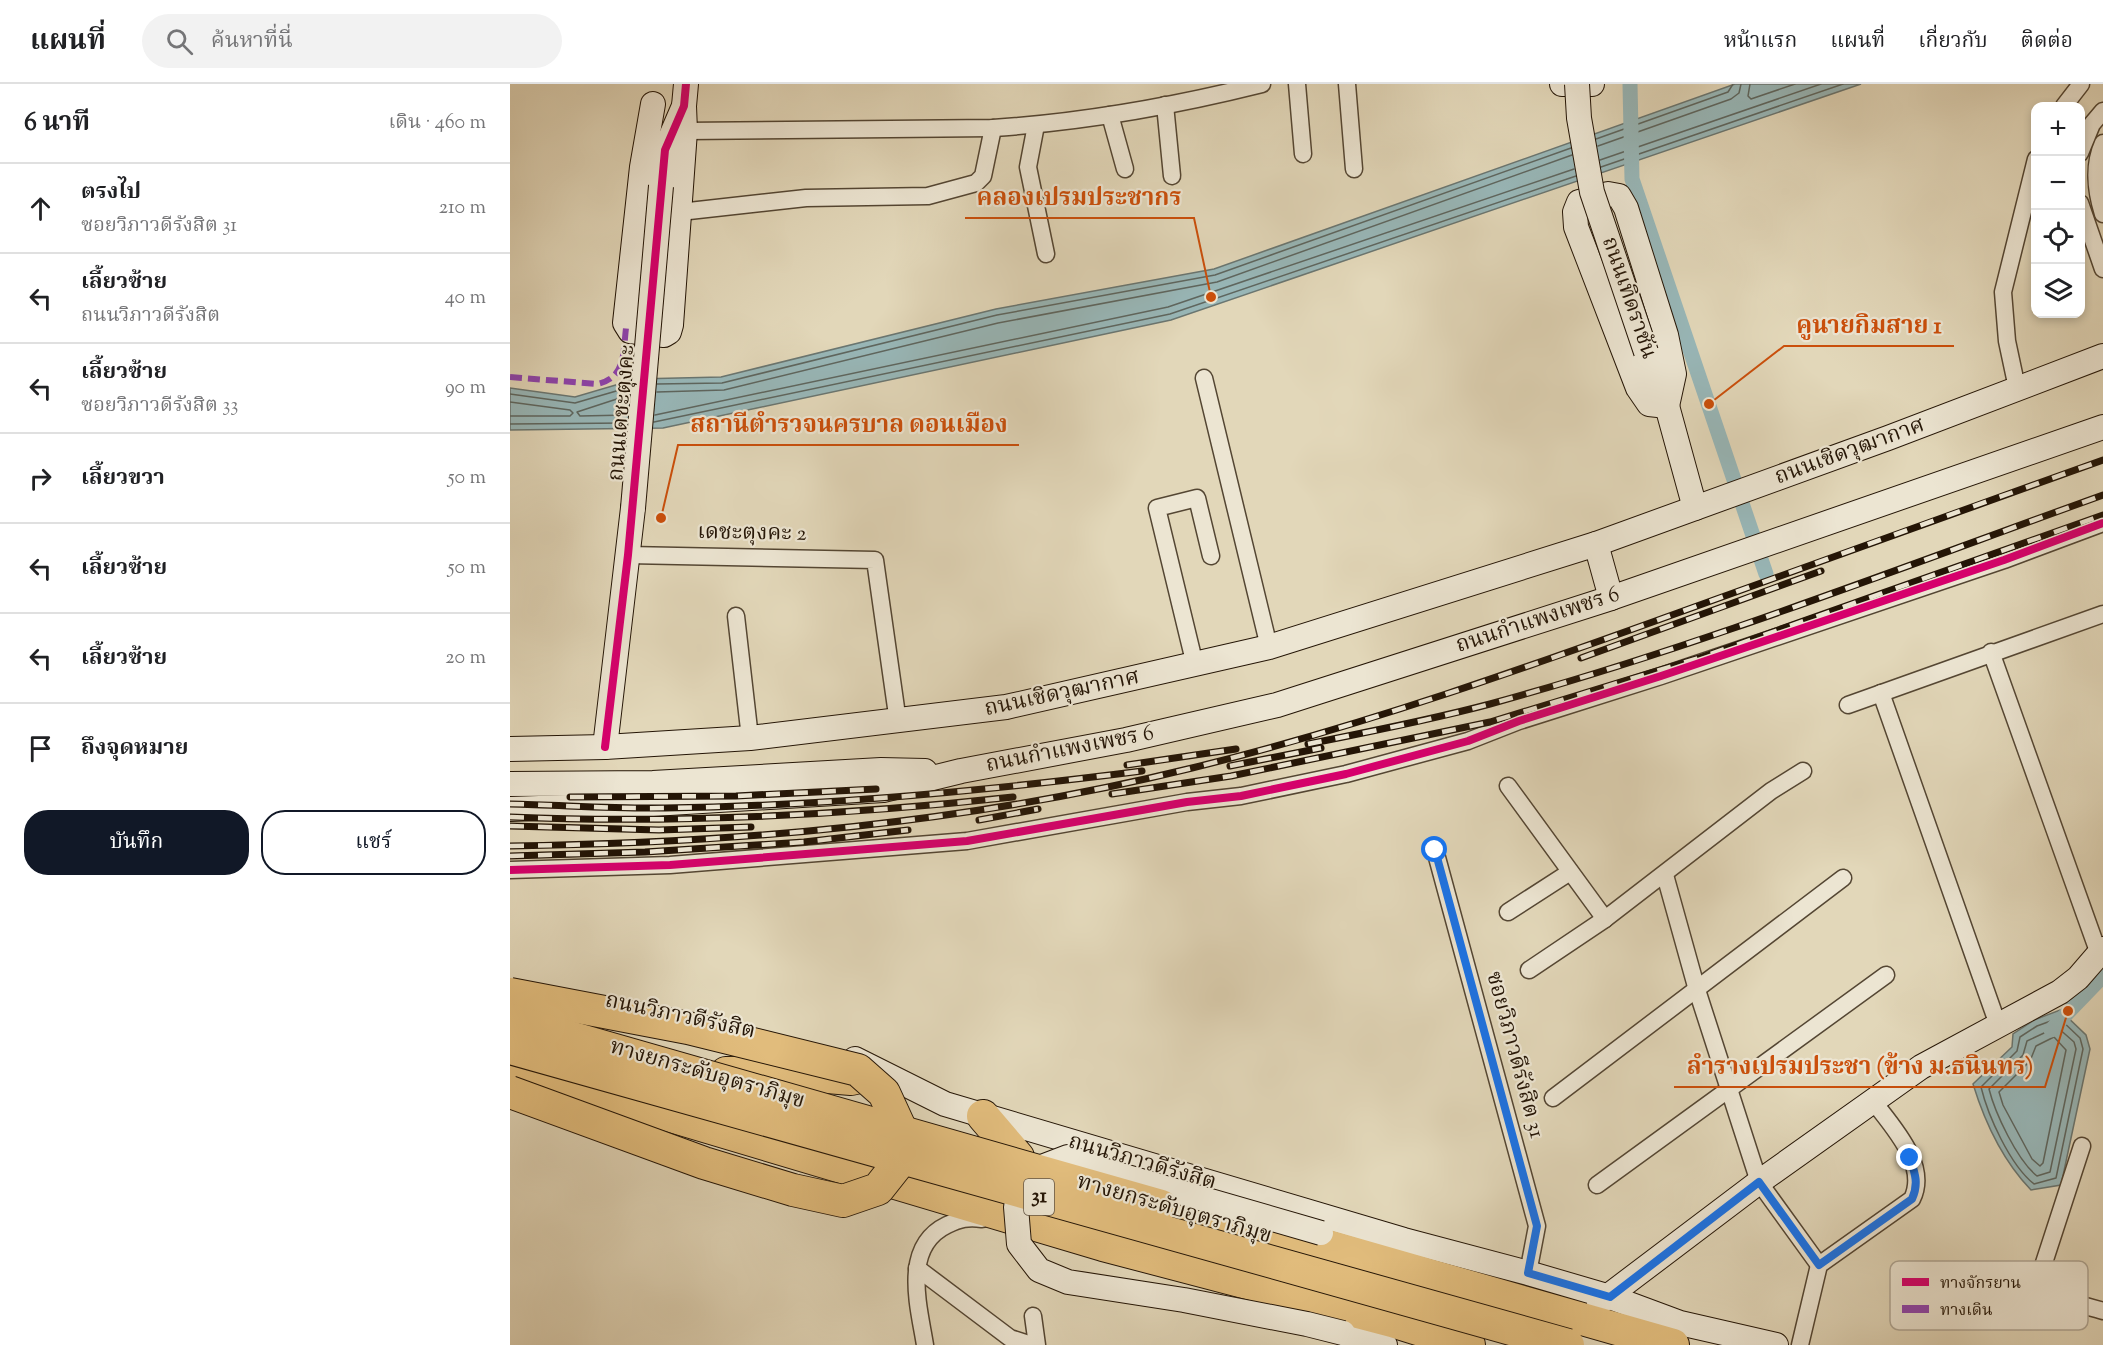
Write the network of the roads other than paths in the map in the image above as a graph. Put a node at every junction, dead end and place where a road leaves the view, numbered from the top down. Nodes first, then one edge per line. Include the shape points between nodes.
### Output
1 (1262, 84) edge
2 (1297, 84) edge
3 (1347, 84) edge
4 (1562, 84) edge
5 (1577, 84) edge
6 (1592, 84) edge
7 (2081, 84) edge
8 (654, 94) edge
9 (685, 95) edge
10 (2067, 102) edge
11 (1165, 105) junction
12 (2103, 111) edge
13 (1110, 115) junction
14 (1035, 125) junction
15 (993, 128) junction
16 (2097, 128) edge
17 (685, 131) junction
18 (2103, 143) edge
19 (2085, 146) edge
20 (665, 150) junction
21 (1303, 154) dead end
22 (1354, 168) dead end
23 (1125, 169) dead end
24 (1172, 176) dead end
25 (2031, 179) edge
26 (2082, 210) edge
27 (680, 212) junction
28 (2103, 214) edge
29 (1046, 254) dead end
30 (2103, 269) edge
31 (2103, 356) edge
32 (1204, 378) dead end
33 (2018, 388) junction
34 (1667, 406) junction
35 (2103, 427) edge
36 (1695, 508) junction
37 (2103, 523) edge
38 (1596, 544) junction
39 (628, 555) junction
40 (1211, 556) dead end
41 (1611, 598) junction
42 (2103, 614) edge
43 (736, 616) dead end
44 (1269, 647) junction
45 (1991, 652) junction
46 (1195, 665) junction
47 (1881, 693) junction
48 (1848, 705) dead end
49 (898, 722) junction
50 (750, 738) junction
51 (605, 747) junction
52 (510, 749) edge
53 (961, 771) junction
54 (1803, 771) dead end
55 (510, 784) edge
56 (1508, 786) dead end
57 (510, 809) edge
58 (1435, 850) dead end
59 (510, 870) edge
60 (1570, 872) junction
61 (1665, 875) junction
62 (1843, 878) dead end
63 (1508, 912) dead end
64 (1605, 919) junction
65 (2101, 951) edge
66 (1529, 970) dead end
67 (1886, 975) dead end
68 (510, 980) edge
69 (1697, 990) junction
70 (510, 994) edge
71 (510, 1013) edge
72 (510, 1020) edge
73 (1998, 1024) junction
74 (510, 1048) edge
75 (510, 1068) edge
76 (884, 1072) junction
77 (726, 1073) junction
78 (1729, 1090) junction
79 (510, 1092) edge
80 (1553, 1098) dead end
81 (1873, 1101) junction
82 (983, 1116) junction
83 (2082, 1146) dead end
84 (1018, 1157) junction
85 (1759, 1182) junction
86 (1597, 1185) dead end
87 (1103, 1245) junction
88 (2045, 1261) edge
89 (1819, 1265) junction
90 (917, 1268) junction
91 (1528, 1273) junction
92 (1599, 1303) junction
93 (2088, 1306) edge
94 (2103, 1311) edge
95 (1033, 1316) dead end
96 (1389, 1333) edge
97 (1676, 1334) edge
98 (1632, 1344) edge
99 (925, 1345) edge
100 (1032, 1345) edge
101 (1036, 1345) edge
102 (1445, 1345) edge
103 (1469, 1345) edge
104 (1568, 1345) edge
105 (1776, 1345) edge
106 (1800, 1345) edge

1 - 11 street
2 - 21 street
3 - 22 street
4 - 6 main road
5 - 34 main road, ถนนเทิดราชัน, bridge via 1592,192
7 - 10 street
8 - 20 main road, ถนนเดชะตุงคะ
8 - 27 main road via 626,312 626,328 630,332 669,332
9 - 17 main road
9 - 20 main road, ถนนเดชะตุงคะ
11 - 13 street
11 - 24 street
12 - 16 street
13 - 14 street
13 - 23 street
14 - 15 street
14 - 29 street via 1028,167
15 - 17 street
15 - 27 street via 983,176 976,183 928,196 806,198
16 - 19 street
17 - 27 main road
18 - 28 street via 2097,162 2098,198
20 - 39 main road, ถนนเดชะตุงคะ, bridge
25 - 33 street via 2003,292 2007,341
26 - 30 street
31 - 33 main road, ถนนเชิดวุฒากาศ
32 - 44 street
33 - 36 main road, ถนนเชิดวุฒากาศ
34 - 34 main road via 1649,404 1638,388 1576,227 1579,202 1608,194 1619,196 1626,208 1668,345 1674,374
34 - 36 main road, ถนนเทิดราชัน
35 - 41 main road, ถนนกำแพงเพชร 6
36 - 38 main road, ถนนเชิดวุฒากาศ
37 - 59 street via 1433,752 1346,774 1241,796 967,841 670,865
38 - 41 main road
38 - 44 main road, ถนนเชิดวุฒากาศ
39 - 49 street, เดชะตุงคะ 2 via 875,560
39 - 51 main road, ถนนเดชะตุงคะ
40 - 46 street via 1197,498 1156,508
41 - 53 main road, ถนนกำแพงเพชร 6 via 1276,705 1126,740
42 - 45 street
43 - 50 street
44 - 46 main road, ถนนเชิดวุฒากาศ
45 - 47 street
45 - 65 street
46 - 49 main road, ถนนเชิดวุฒากาศ via 1018,705
47 - 48 street
47 - 73 street
49 - 50 main road, ถนนเชิดวุฒากาศ
50 - 51 main road, ถนนเชิดวุฒากาศ
51 - 52 main road, ถนนเชิดวุฒากาศ
53 - 55 main road, ถนนกำแพงเพชร 6 via 881,770 653,783
53 - 57 main road, ถนนกำแพงเพชร 6 via 883,790
54 - 61 street via 1771,790
56 - 60 street
58 - 91 street, ซอยวิภาวดีรังสิต 31 via 1537,1226
60 - 63 street
60 - 64 street
61 - 64 street
61 - 69 street
62 - 69 street
64 - 66 street
65 - 73 main road via 2060,992
67 - 78 street
68 - 76 main road, ถนนวิภาวดีรังสิต / 31 via 819,1047
69 - 78 street
69 - 80 street
70 - 79 highway, bridge via 688,1028 858,1070 884,1093 901,1130 897,1165 878,1188 843,1201 792,1190 704,1162
71 - 77 highway, ถนนวิภาวดีรังสิต / 31
72 - 98 highway, ทางยกระดับอุตราภิมุข / 31, bridge
73 - 81 main road via 1944,1053
74 - 104 highway, ทางยกระดับอุตราภิมุข / 31, bridge
75 - 87 highway, 31
76 - 77 highway via 851,1080 768,1072
76 - 82 main road, ถนนวิภาวดีรังสิต / 31 via 945,1104
77 - 84 highway, ถนนวิภาวดีรังสิต / 31
78 - 85 street
78 - 86 street
81 - 85 main road
81 - 89 street via 1902,1140 1916,1190 1912,1199
82 - 84 highway
82 - 91 main road, ถนนวิภาวดีรังสิต / 31
83 - 88 street
84 - 97 highway, ถนนวิภาวดีรังสิต / 31
85 - 89 street
85 - 92 main road
87 - 90 street via 965,1216 940,1228 926,1242
87 - 96 highway, 31
89 - 106 street
90 - 99 street
90 - 100 street via 1000,1331
91 - 92 main road, ถนนวิภาวดีรังสิต / 31
92 - 96 main road, bridge via 1381,1250 1068,1157 1034,1170 1016,1207 1019,1244 1039,1270 1059,1278 1298,1322 1343,1334
92 - 97 main road, ถนนวิภาวดีรังสิต / 31
93 - 94 street
95 - 101 street
96 - 102 main road, 31
96 - 103 highway, 31
97 - 105 main road, ถนนวิภาวดีรังสิต / 31

